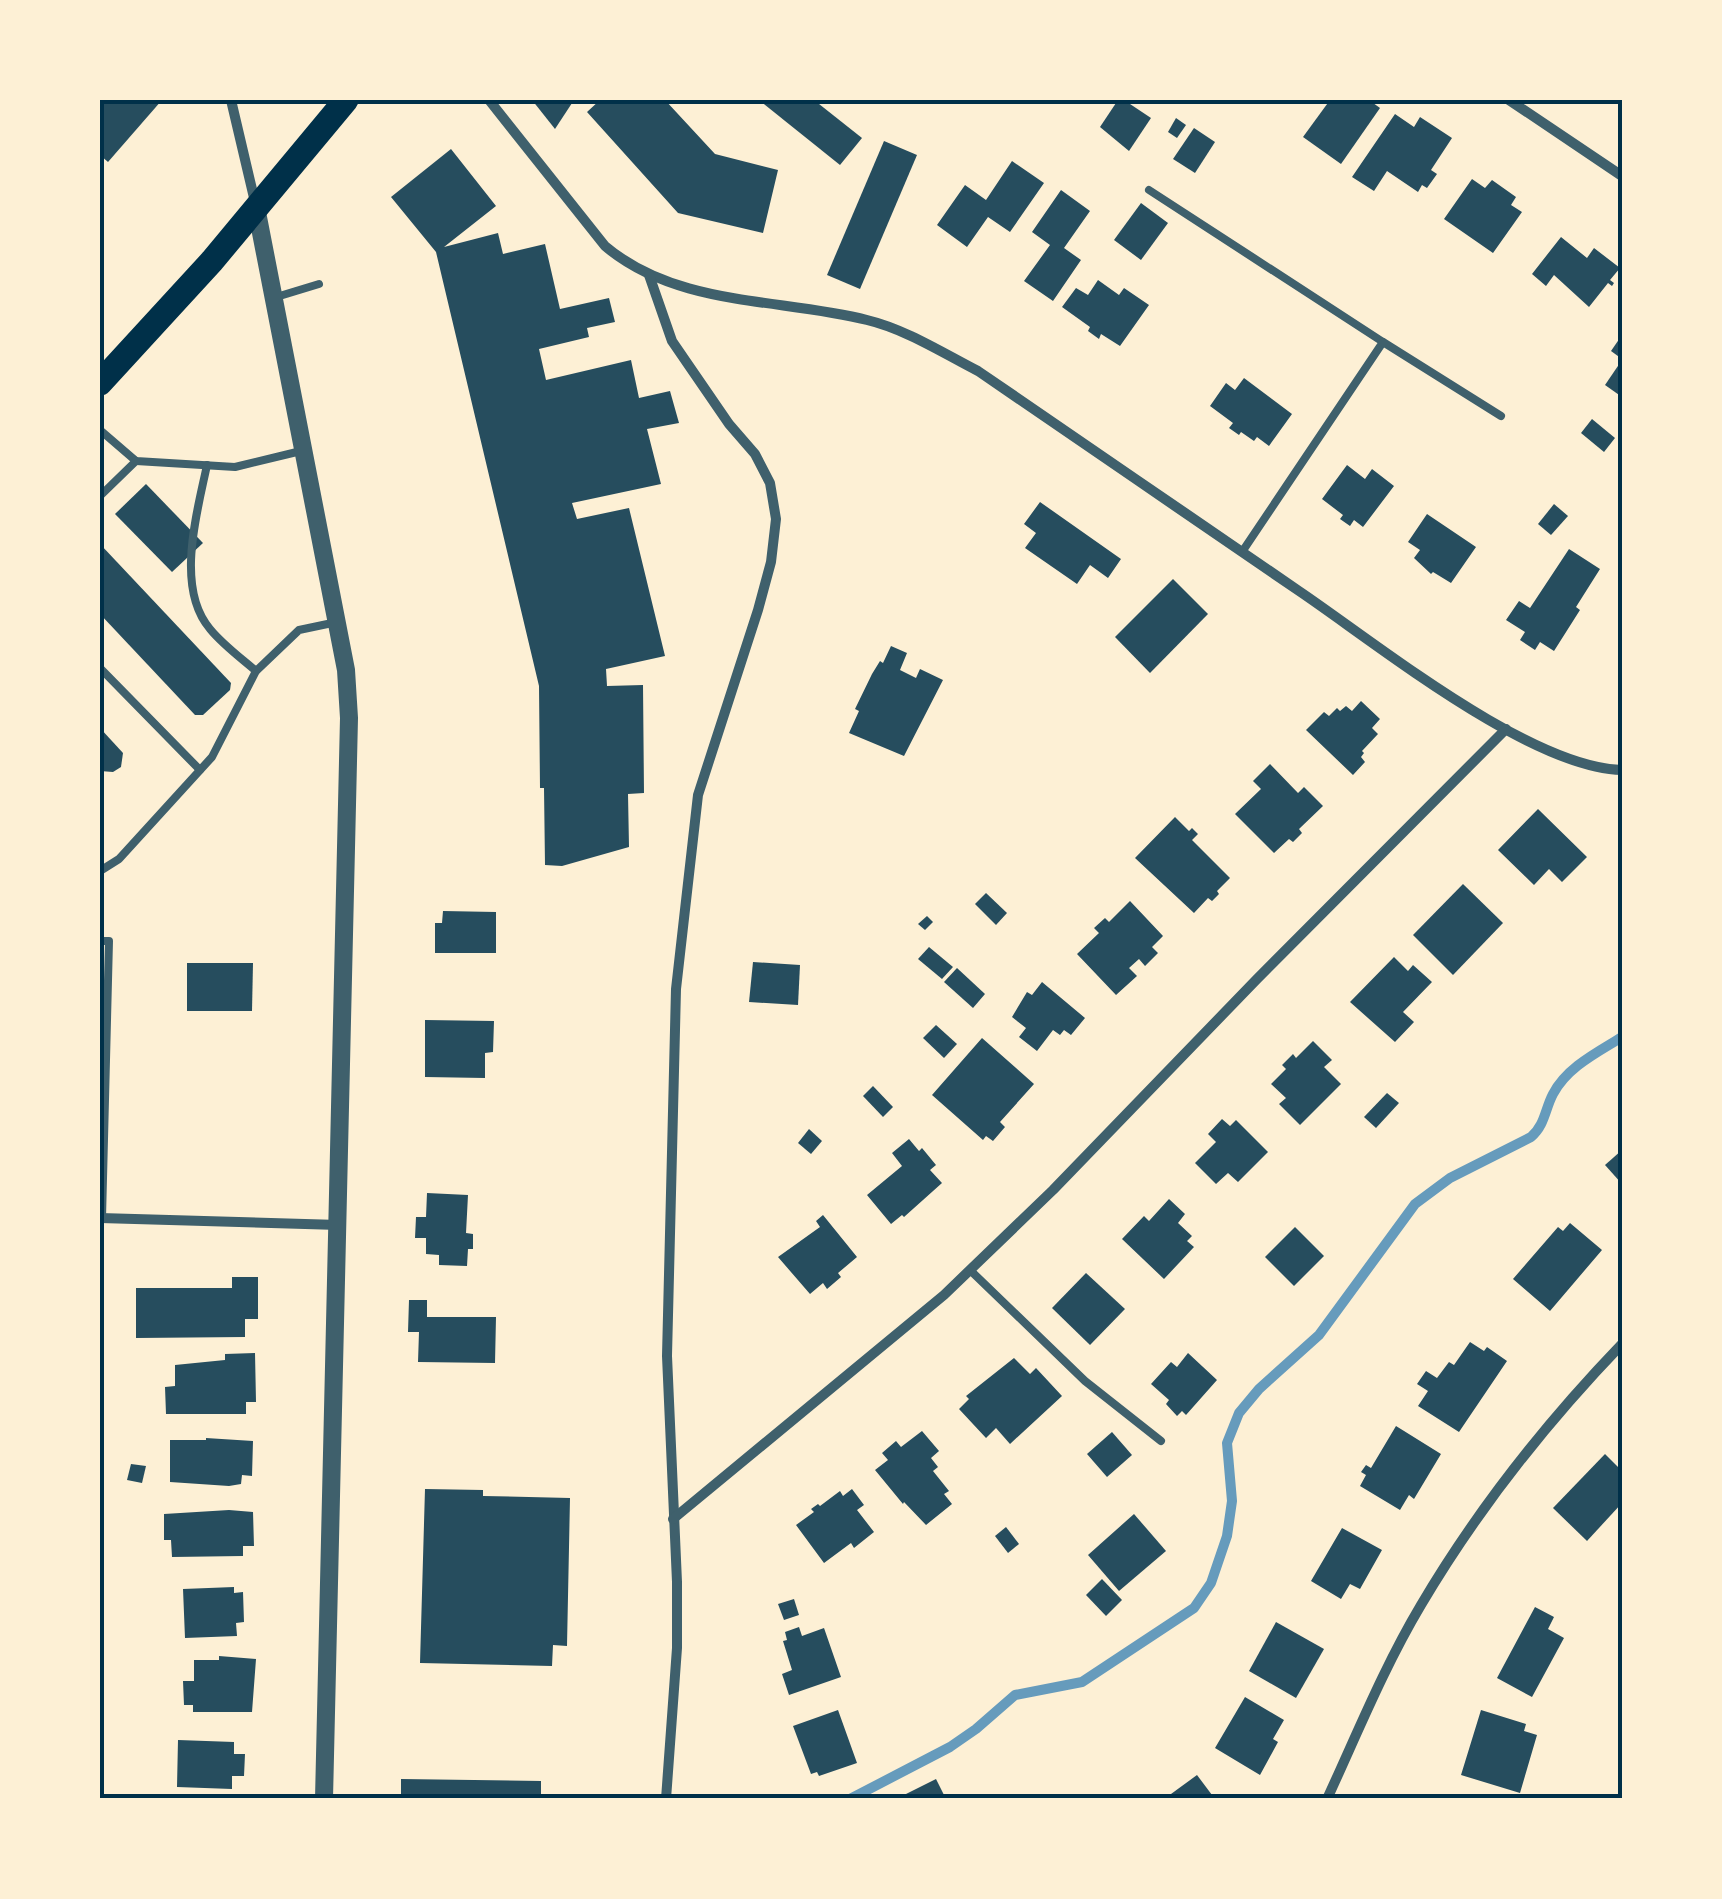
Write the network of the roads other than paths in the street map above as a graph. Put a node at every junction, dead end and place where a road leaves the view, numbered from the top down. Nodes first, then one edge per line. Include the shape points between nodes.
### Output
1 (231, 100) edge
2 (346, 100) edge
3 (489, 100) edge
4 (1510, 100) edge
5 (1622, 176) edge
6 (1149, 190) dead end
7 (256, 208) junction
8 (650, 275) junction
9 (319, 284) dead end
10 (273, 298) junction
11 (1383, 342) junction
12 (100, 383) edge
13 (1501, 416) dead end
14 (100, 430) edge
15 (306, 450) junction
16 (136, 462) junction
17 (208, 465) junction
18 (100, 496) edge
19 (1242, 552) junction
20 (337, 622) junction
21 (100, 668) edge
22 (256, 672) junction
23 (1506, 729) junction
24 (200, 770) junction
25 (1622, 770) edge
26 (100, 870) edge
27 (100, 941) edge
28 (101, 1218) edge
29 (340, 1225) junction
30 (970, 1270) junction
31 (1622, 1344) edge
32 (1161, 1441) dead end
33 (674, 1519) junction
34 (324, 1799) edge
35 (666, 1799) edge
36 (1327, 1799) edge

1 - 7 street
2 - 7 main road
3 - 8 street via 605,246
4 - 5 street
6 - 11 lane
7 - 10 street
7 - 12 main road
8 - 19 street via 702,292 869,320 921,342 978,371
8 - 33 street via 672,341 770,483 776,519 763,594 692,824 672,1080 666,1356
9 - 10 lane
10 - 15 street
11 - 13 lane
11 - 19 lane
14 - 16 lane
15 - 17 lane via 235,468
15 - 20 street
16 - 17 lane
16 - 18 lane
17 - 22 lane via 190,582 210,630
19 - 23 street
20 - 22 lane via 299,630
20 - 29 street via 349,718
21 - 24 lane
22 - 24 lane
23 - 25 street via 1569,757
23 - 30 street
24 - 26 lane
27 - 28 lane via 109,942
28 - 29 street
29 - 34 street
30 - 32 lane via 1085,1381
30 - 33 street
31 - 36 street via 1450,1558 1394,1653
33 - 35 street via 677,1648

